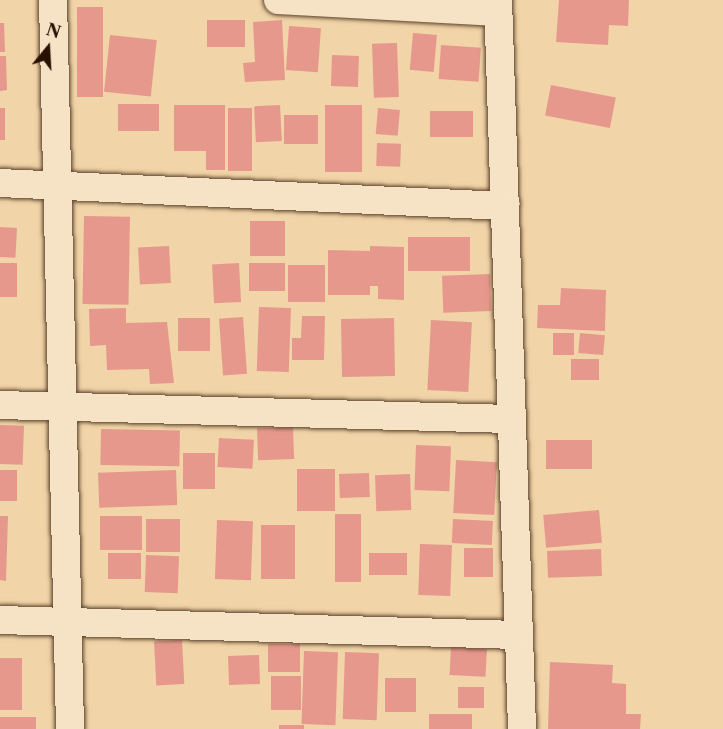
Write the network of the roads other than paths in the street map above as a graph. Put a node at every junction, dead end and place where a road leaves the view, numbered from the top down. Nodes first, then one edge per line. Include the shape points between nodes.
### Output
1 (53, 0) edge
2 (278, 0) edge
3 (498, 6) edge
4 (0, 183) edge
5 (57, 186) junction
6 (505, 206) junction
7 (0, 405) edge
8 (62, 406) junction
9 (512, 419) junction
10 (0, 620) edge
11 (67, 624) junction
12 (519, 635) junction
13 (70, 729) edge
14 (522, 729) edge

1 - 5 street
2 - 3 street
3 - 6 street
4 - 5 street
5 - 6 street
5 - 8 street
6 - 9 street
7 - 8 street
8 - 9 street
8 - 11 street
9 - 12 street
10 - 11 street
11 - 12 street
11 - 13 street
12 - 14 street

